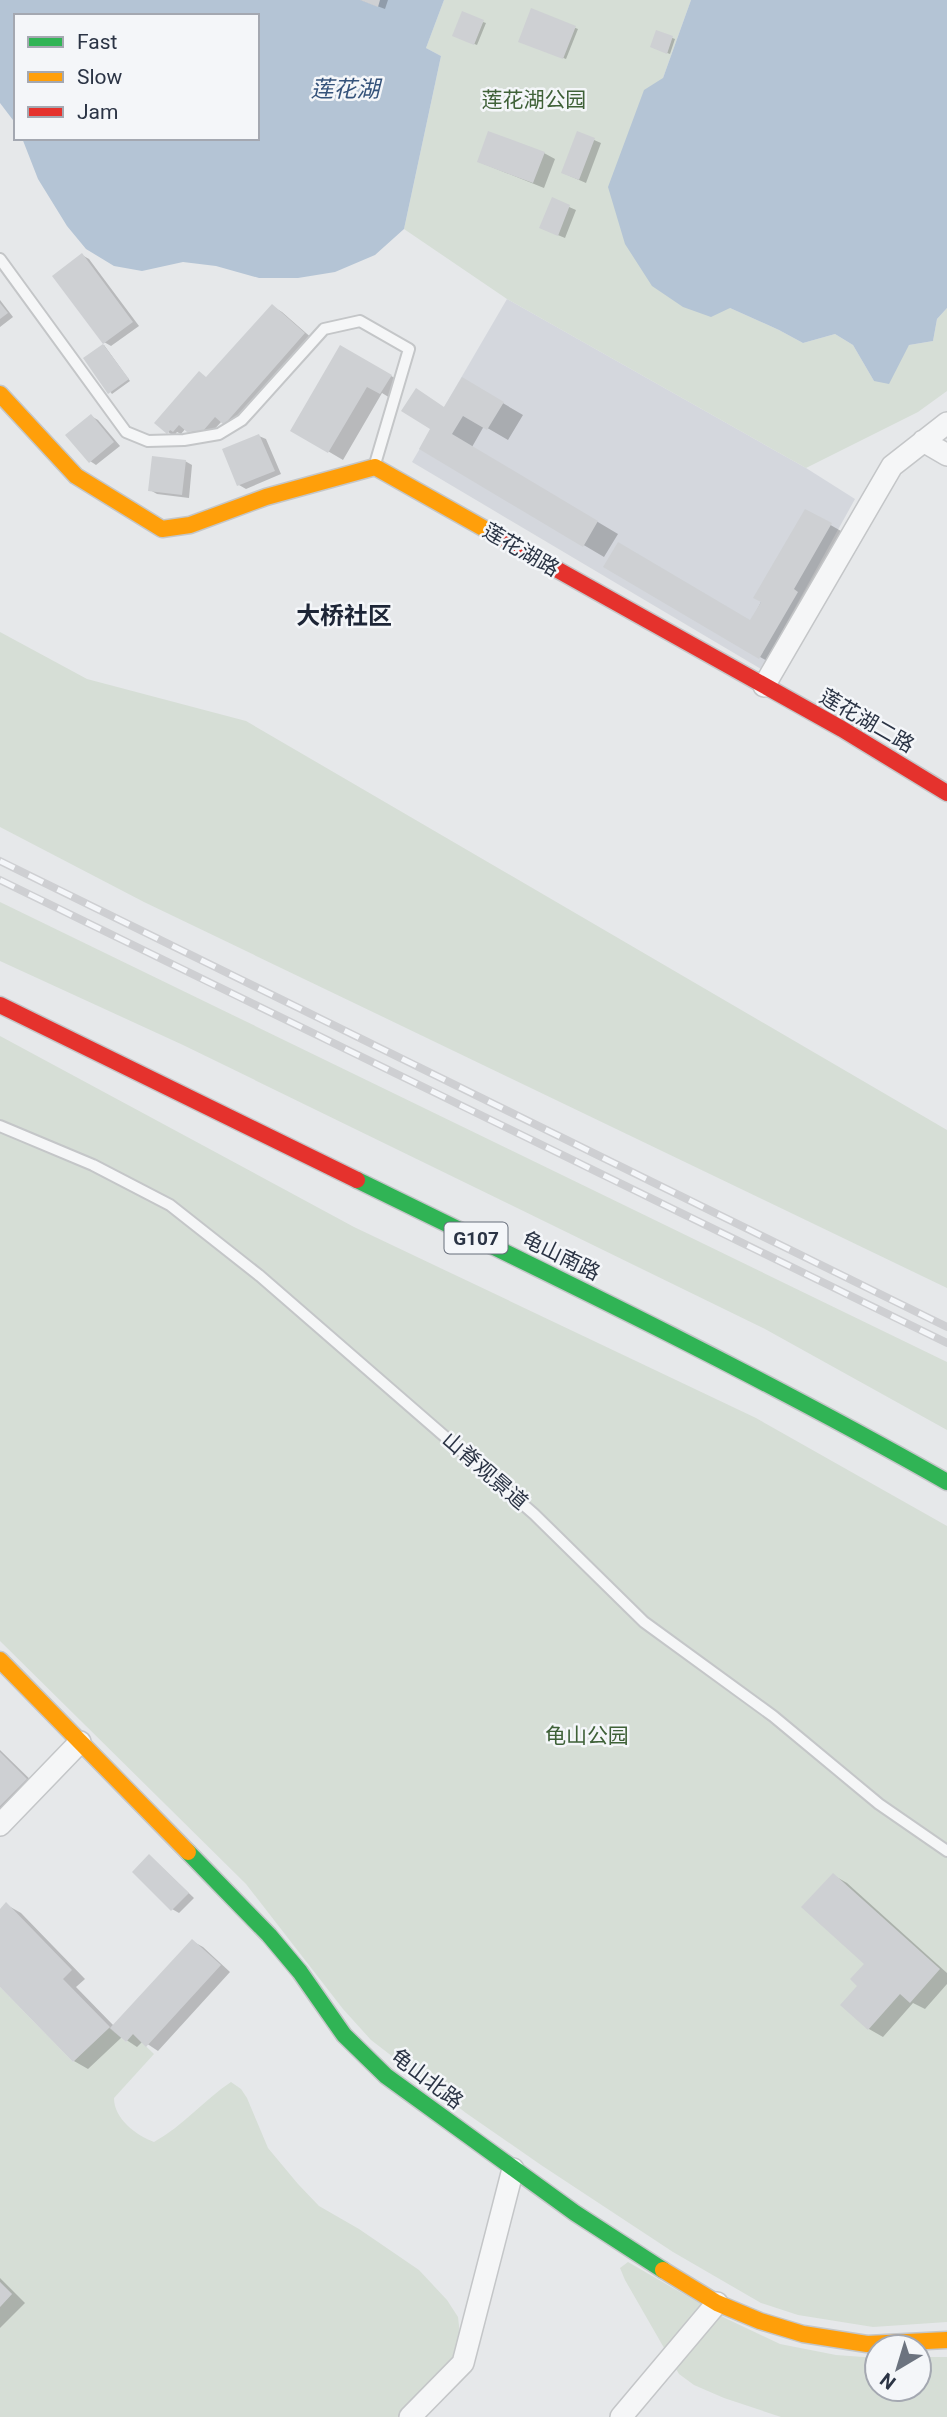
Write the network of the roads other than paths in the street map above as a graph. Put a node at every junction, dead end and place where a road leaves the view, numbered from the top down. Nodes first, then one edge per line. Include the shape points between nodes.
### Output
1 (0, 259) edge
2 (0, 394) edge
3 (947, 423) edge
4 (923, 441) junction
5 (947, 455) edge
6 (375, 467) junction
7 (764, 686) junction
8 (947, 793) edge
9 (0, 989) edge
10 (0, 1005) edge
11 (75, 1024) dead end
12 (0, 1126) edge
13 (947, 1482) edge
14 (0, 1660) edge
15 (80, 1742) junction
16 (0, 1825) edge
17 (947, 1851) edge
18 (513, 2169) junction
19 (718, 2303) junction
20 (947, 2340) edge
21 (410, 2417) edge
22 (621, 2417) edge

1 - 6 lane via 126,432 148,441 219,434 242,421 324,328 360,321 409,349
2 - 6 main road via 76,476 162,529
3 - 4 street
4 - 5 street
4 - 7 street via 892,466
6 - 7 main road, 莲花湖路
7 - 8 main road, 莲花湖二路
9 - 11 main road
10 - 13 main road, 龟山南路 / G107 via 688,1342
12 - 17 lane, 山脊观景道 via 93,1165 170,1205 260,1276 523,1505 643,1622
14 - 15 main road, 龟山北路
15 - 16 street
15 - 18 main road, 龟山北路 via 269,1935 369,2061
18 - 19 main road, 龟山北路
18 - 21 street via 463,2363
19 - 20 main road, 龟山北路 via 760,2321 838,2341
19 - 22 street

